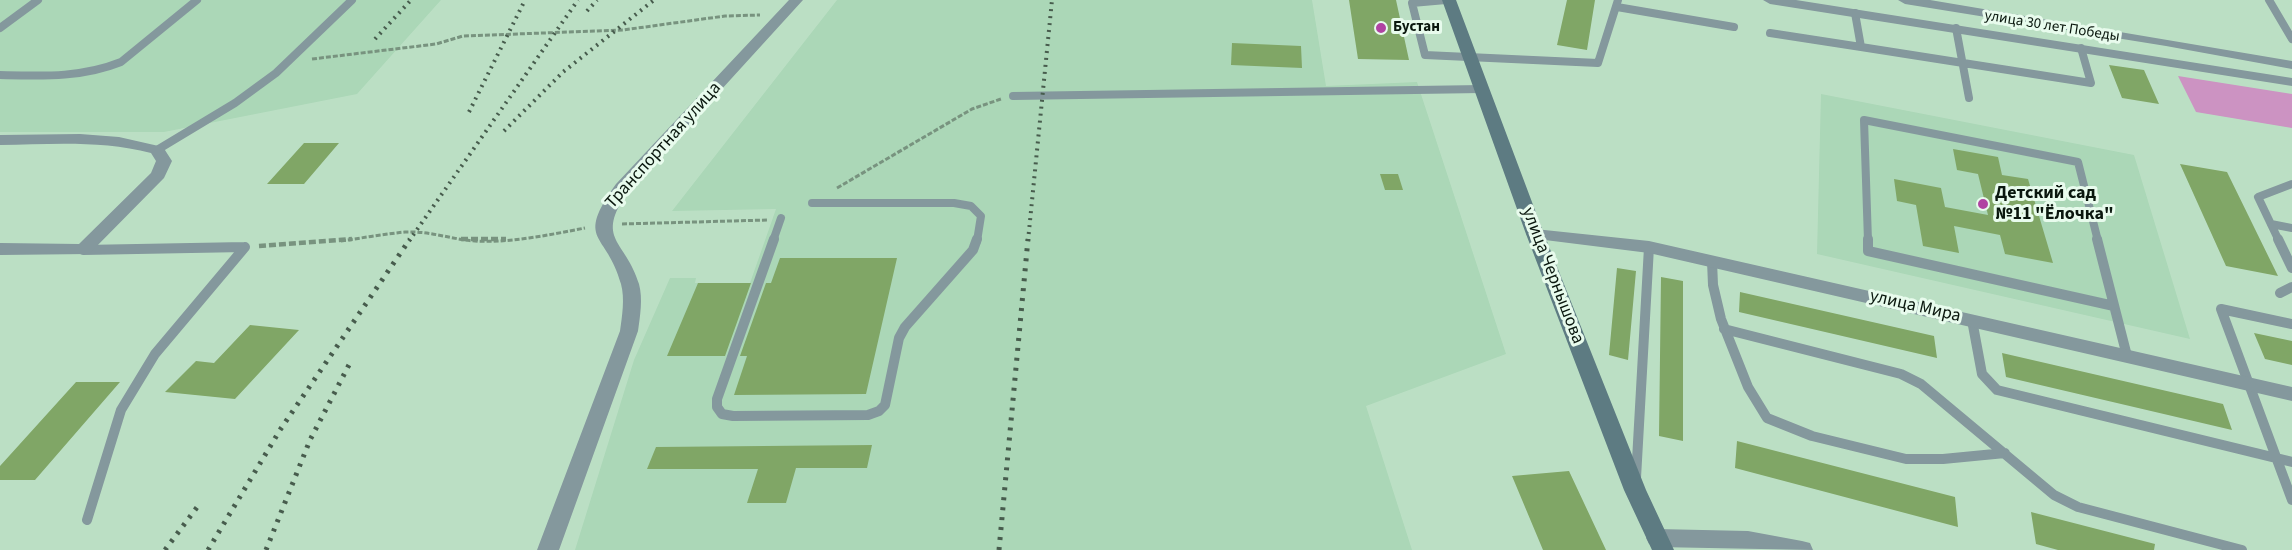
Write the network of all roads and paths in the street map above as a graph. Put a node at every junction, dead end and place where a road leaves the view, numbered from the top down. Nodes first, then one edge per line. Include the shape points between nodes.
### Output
1 (38, 0) edge
2 (197, 0) edge
3 (351, 0) edge
4 (796, 0) edge
5 (1448, 0) edge
6 (1770, 0) edge
7 (1905, 0) edge
8 (2269, 0) edge
9 (1618, 4) edge
10 (1951, 7) junction
11 (1855, 13) junction
12 (782, 15) junction
13 (1734, 27) dead end
14 (0, 28) edge
15 (1956, 28) junction
16 (1770, 33) dead end
17 (2292, 39) edge
18 (2166, 42) junction
19 (1861, 47) junction
20 (2081, 48) junction
21 (1470, 57) junction
22 (288, 62) junction
23 (2174, 63) junction
24 (1964, 64) junction
25 (2292, 65) edge
26 (0, 75) edge
27 (2292, 82) edge
28 (1482, 89) junction
29 (1013, 96) joint
30 (1969, 98) dead end
31 (0, 141) edge
32 (158, 150) junction
33 (2292, 184) edge
34 (812, 204) joint
35 (782, 218) joint
36 (2271, 224) junction
37 (602, 225) junction
38 (2292, 228) edge
39 (1535, 234) junction
40 (245, 247) junction
41 (1649, 247) junction
42 (0, 249) edge
43 (82, 250) junction
44 (1712, 261) junction
45 (2292, 268) edge
46 (2292, 287) edge
47 (2280, 293) dead end
48 (2114, 306) junction
49 (1972, 320) junction
50 (2292, 324) edge
51 (1724, 329) junction
52 (2127, 356) junction
53 (2249, 384) junction
54 (2292, 394) edge
55 (2006, 453) junction
56 (2276, 458) junction
57 (2292, 462) edge
58 (1635, 490) junction
59 (2292, 500) edge
60 (87, 520) dead end
61 (1660, 544) edge
62 (548, 550) edge
63 (1802, 550) edge
64 (2242, 550) edge

1 - 14 lane
2 - 26 lane via 108,69 72,77
3 - 22 lane
4 - 12 street, Транспортная улица
5 - 21 main road, улица Чернышова
5 - 21 lane via 1412,3 1425,55
6 - 11 street, улица 30 лет Победы
7 - 10 street, улица 30 лет Победы
8 - 17 lane
9 - 13 lane
9 - 21 lane via 1598,63
10 - 15 street
10 - 18 street, улица 30 лет Победы
11 - 15 street, улица 30 лет Победы
11 - 19 lane
12 - 22 path via 725,16 623,30 463,36 436,44
12 - 37 street, Транспортная улица via 622,188 604,213
15 - 20 street, улица 30 лет Победы
15 - 24 lane
16 - 19 lane
18 - 23 street
18 - 25 street, улица 30 лет Победы
19 - 24 lane
20 - 23 street, улица 30 лет Победы
20 - 24 lane via 2091,83
21 - 28 main road, улица Чернышова
22 - 32 lane via 235,103
23 - 27 street, улица 30 лет Победы
24 - 30 lane
28 - 29 lane
28 - 39 main road, улица Чернышова
29 - 34 path via 972,109
31 - 32 street via 99,140 136,143
32 - 43 street via 164,161 158,175
33 - 36 lane via 2258,197
34 - 35 lane via 954,203 970,206 981,216 973,250 899,338 885,405 879,411 868,415 733,416 722,414 717,407
35 - 37 path
36 - 38 lane
36 - 45 lane
37 - 40 path via 496,240 407,232
37 - 62 street, Транспортная улица via 630,285 629,331
39 - 41 street, улица Мира
39 - 58 main road, улица Чернышова
40 - 43 lane
40 - 60 lane via 155,354 121,410
41 - 44 street, улица Мира
41 - 58 lane
42 - 43 street
44 - 49 street, улица Мира
44 - 51 lane via 1713,294
46 - 47 lane
48 - 48 lane via 2078,162 1864,120 1868,251
48 - 52 lane
49 - 52 street, улица Мира
49 - 56 lane via 1982,374 1997,390
50 - 53 lane via 2221,309
51 - 55 lane via 1901,374 1921,384
51 - 55 lane via 1757,403 1766,417 1786,429 1905,459
52 - 53 street, улица Мира
53 - 54 street, улица Мира
53 - 56 lane
55 - 64 lane via 2054,495 2078,507
56 - 57 lane
56 - 59 lane
58 - 61 main road, улица Чернышова
61 - 63 street via 1748,540

